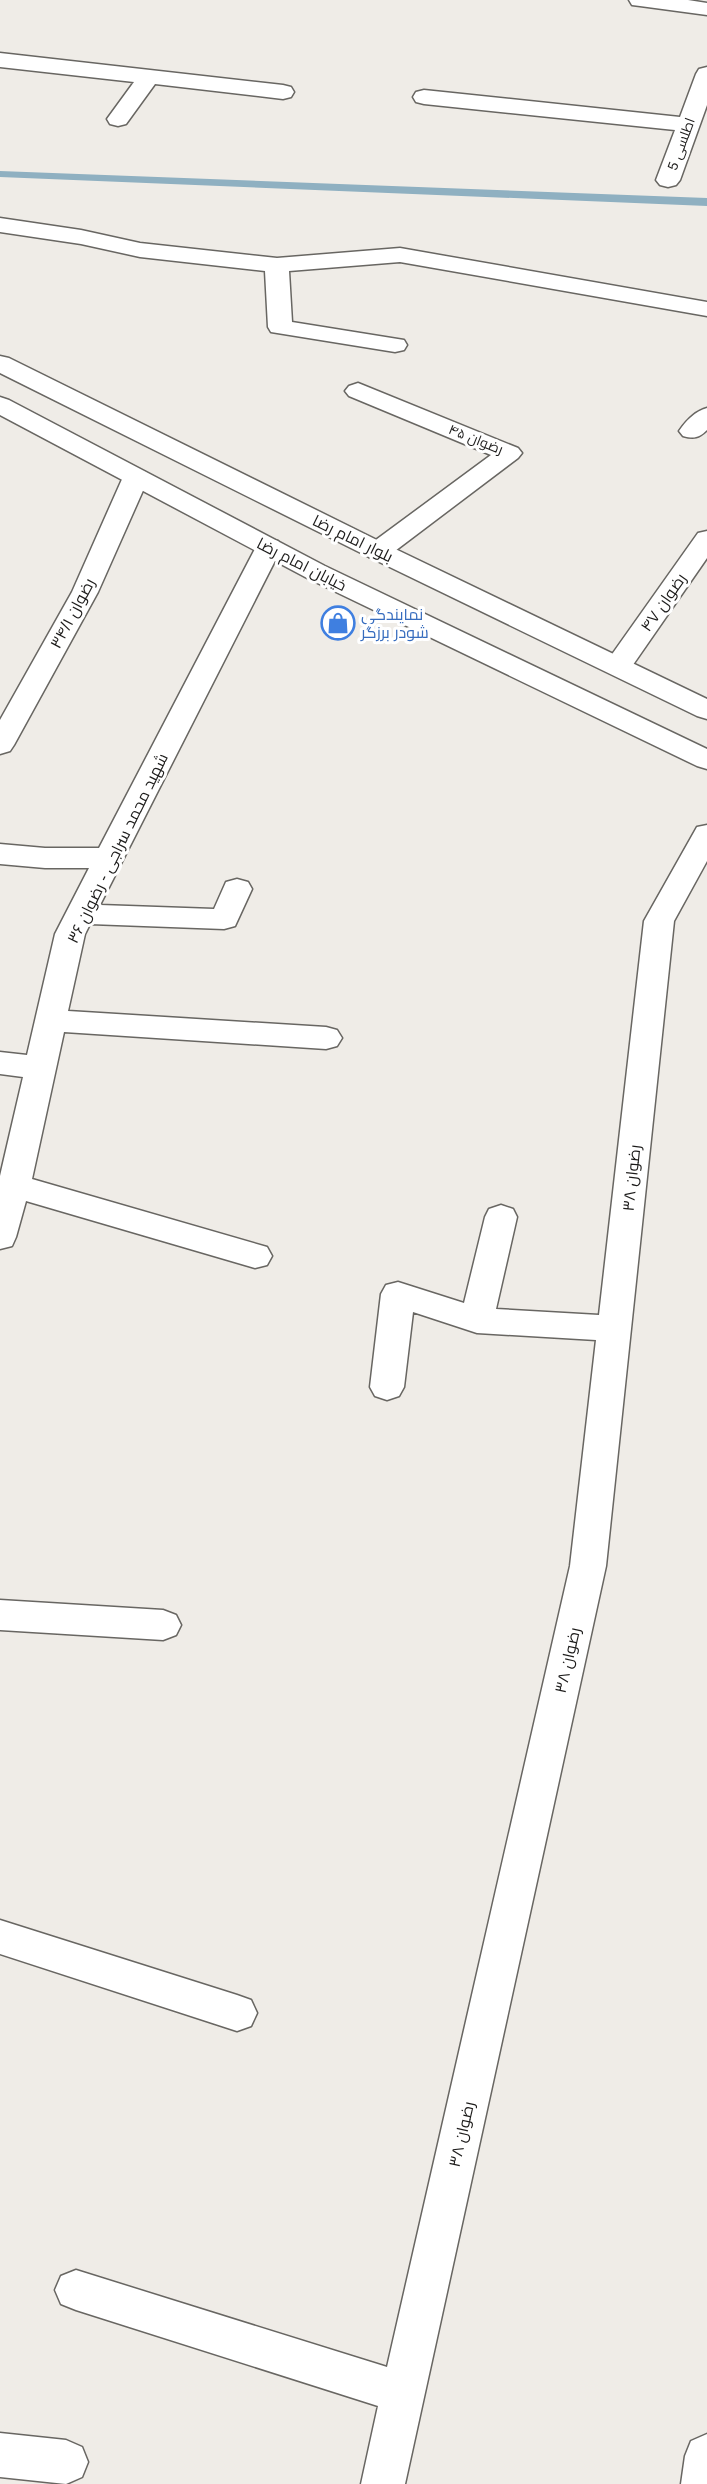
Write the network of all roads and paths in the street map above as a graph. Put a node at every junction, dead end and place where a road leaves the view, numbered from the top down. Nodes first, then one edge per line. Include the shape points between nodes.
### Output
1 (640, 0) edge
2 (707, 9) edge
3 (0, 60) edge
4 (707, 74) edge
5 (149, 77) junction
6 (283, 92) dead end
7 (424, 97) dead end
8 (118, 119) dead end
9 (688, 125) junction
10 (668, 180) dead end
11 (0, 225) edge
12 (277, 265) junction
13 (707, 309) edge
14 (395, 345) dead end
15 (0, 363) edge
16 (358, 391) dead end
17 (3, 410) edge
18 (136, 477) junction
19 (707, 539) edge
20 (269, 547) junction
21 (378, 551) junction
22 (618, 666) junction
23 (707, 710) edge
24 (0, 745) edge
25 (707, 760) edge
26 (707, 834) edge
27 (0, 854) edge
28 (109, 858) junction
29 (237, 889) dead end
30 (80, 914) junction
31 (51, 1021) junction
32 (326, 1038) dead end
33 (0, 1063) edge
34 (41, 1068) junction
35 (14, 1186) junction
36 (501, 1217) dead end
37 (0, 1237) edge
38 (255, 1256) dead end
39 (477, 1320) junction
40 (614, 1329) junction
41 (387, 1387) dead end
42 (0, 1615) edge
43 (163, 1625) dead end
44 (0, 1936) edge
45 (237, 2013) dead end
46 (76, 2290) dead end
47 (403, 2393) junction
48 (0, 2455) edge
49 (707, 2456) edge
50 (66, 2463) dead end
51 (383, 2484) edge
52 (703, 2484) edge

1 - 2 street
3 - 5 street
4 - 9 street, اطلسی 5
5 - 6 street
5 - 8 street
7 - 9 street
9 - 10 street, اطلسی 5
11 - 12 street via 140,250
12 - 13 street via 400,255
12 - 14 street via 280,327
15 - 21 street, بلوار امام رضا
16 - 21 street, رضوان ۴۵ via 509,453
17 - 18 street, خیابان امام رضا
18 - 20 street, خیابان امام رضا
18 - 24 street, رضوان ۳۴/۱ via 85,592
19 - 22 street, رضوان ۴۷
20 - 25 street, خیابان امام رضا
20 - 28 street, شهید محمد سراجی - رضوان ۳۶
21 - 22 street, بلوار امام رضا
22 - 23 street, بلوار امام رضا
26 - 40 street, رضوان ۳۸ via 659,921
27 - 28 street
28 - 30 street, شهید محمد سراجی - رضوان ۳۶
29 - 30 street via 224,918
30 - 31 street, شهید محمد سراجی - رضوان ۳۶ via 70,934
31 - 32 street
31 - 34 street, شهید محمد سراجی - رضوان ۳۶
33 - 34 street
34 - 35 street, شهید محمد سراجی - رضوان ۳۶
35 - 37 street, شهید محمد سراجی - رضوان ۳۶
35 - 38 street
36 - 39 street
39 - 40 street
39 - 41 street via 398,1294
40 - 47 street, رضوان ۳۸ via 588,1566
42 - 43 street
44 - 45 street
46 - 47 street
47 - 51 street, رضوان ۳۸
48 - 50 street
49 - 52 street

